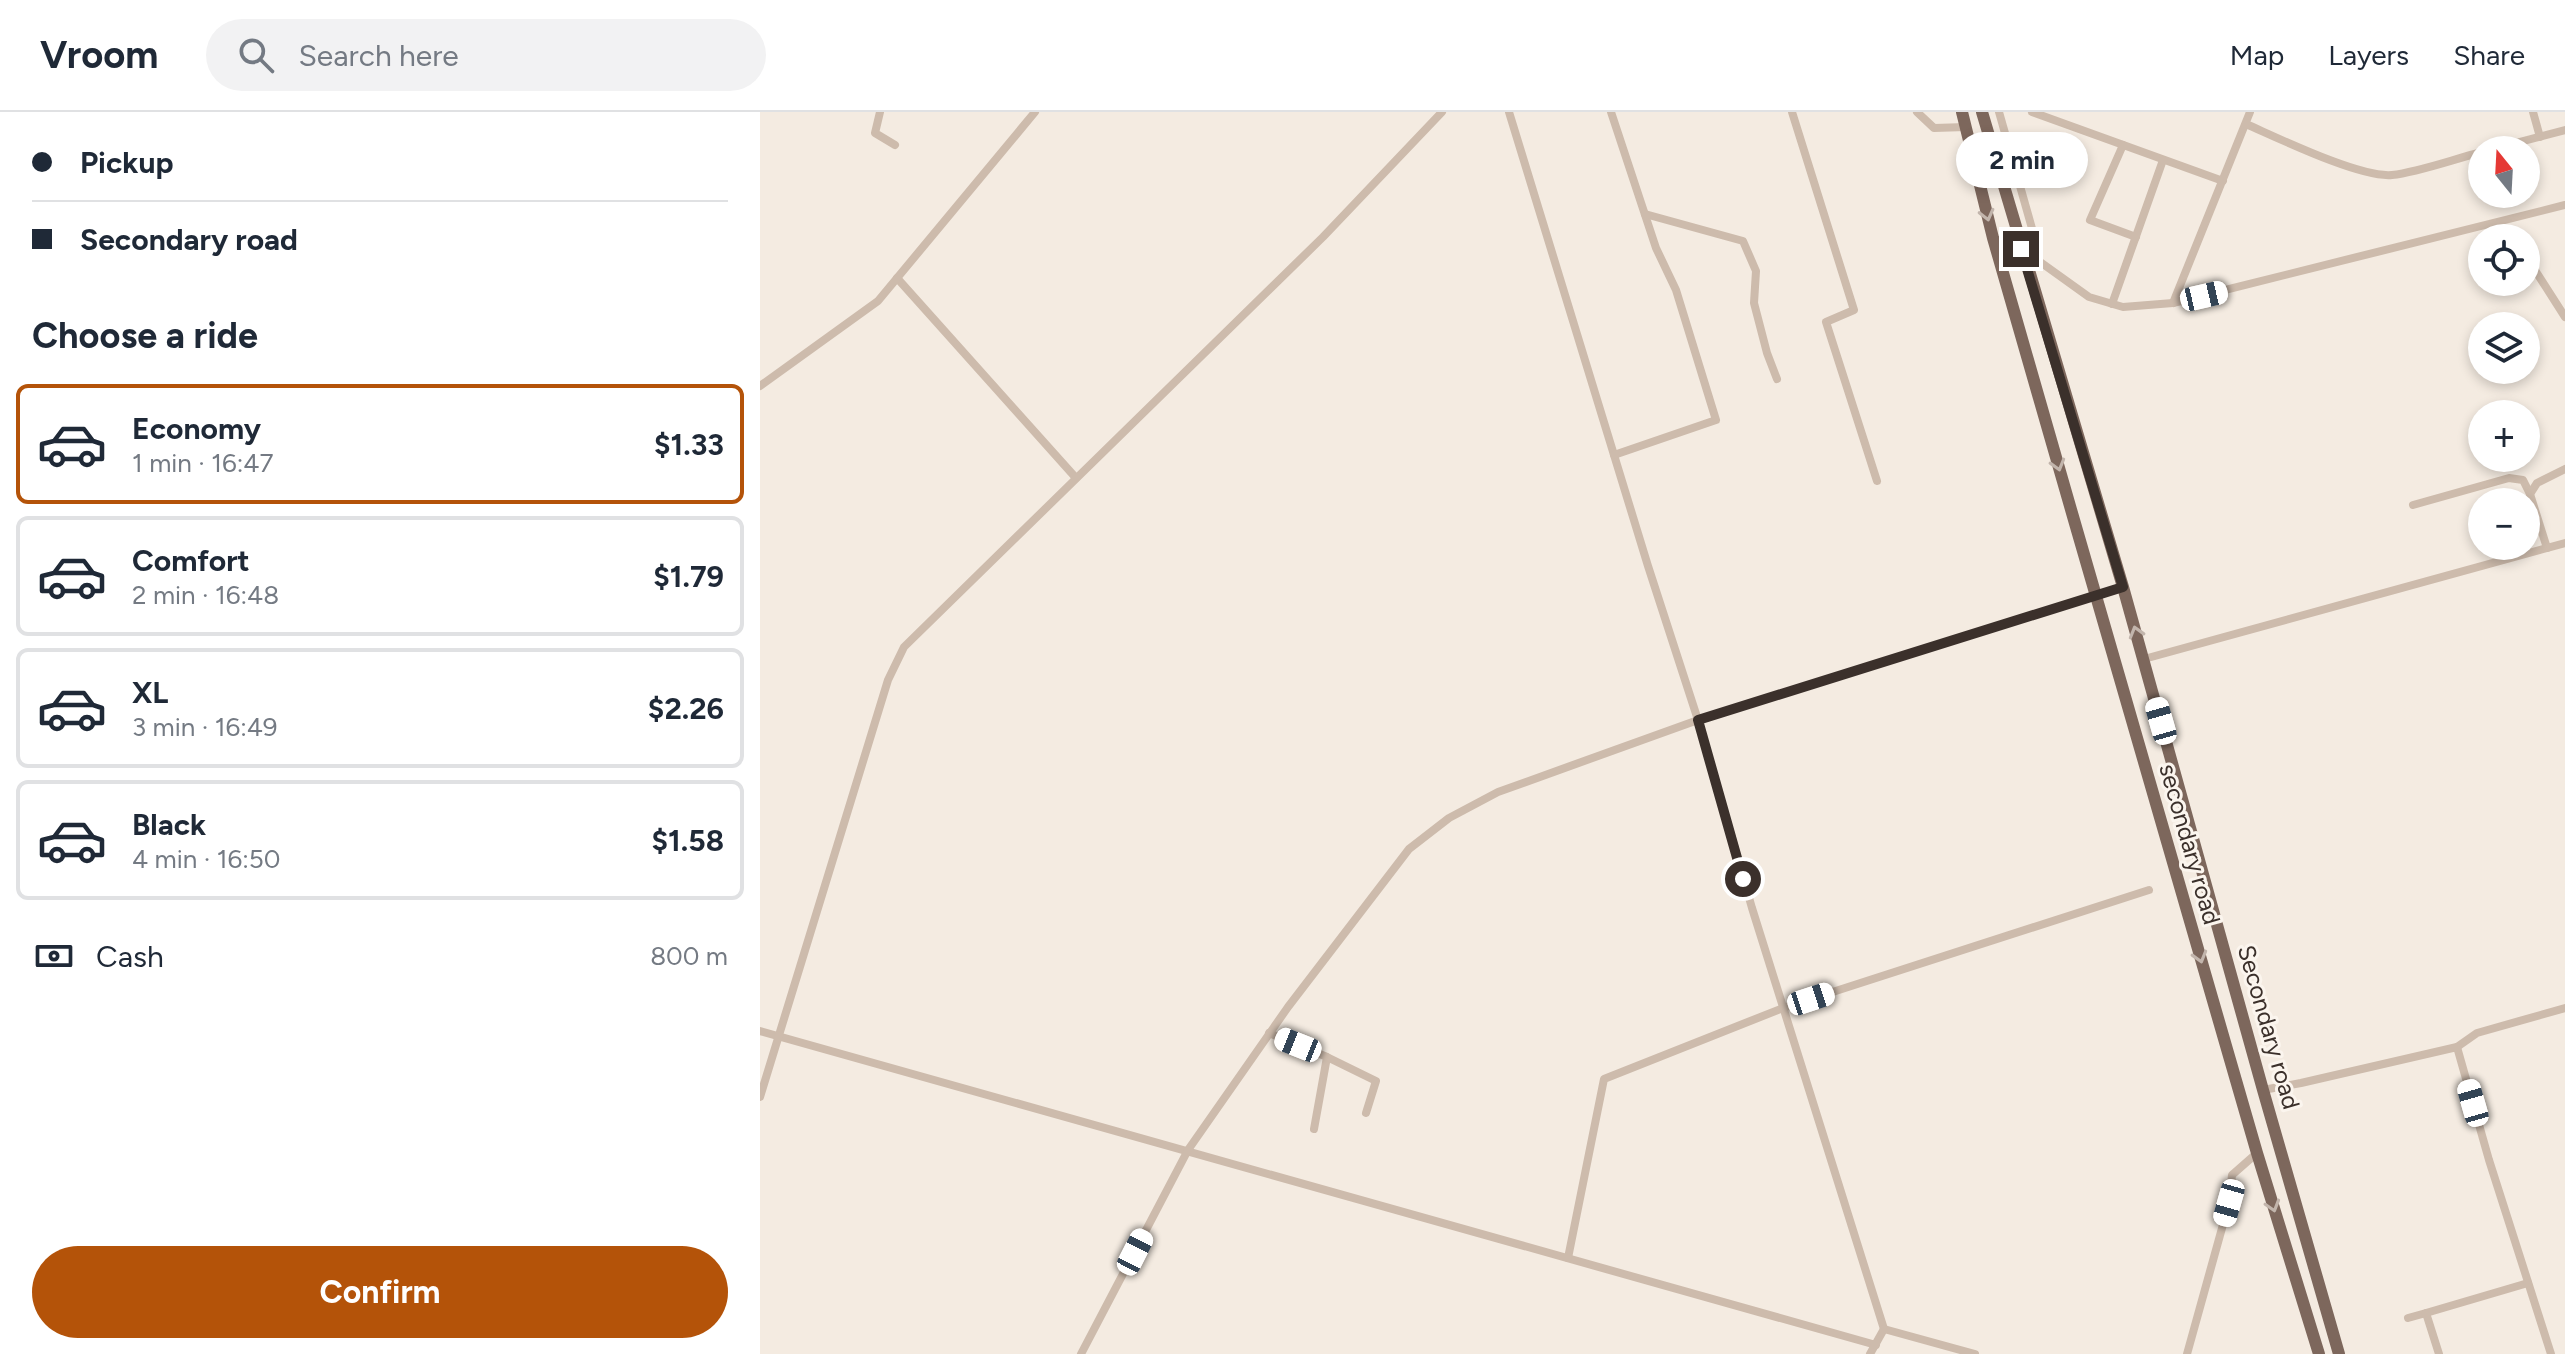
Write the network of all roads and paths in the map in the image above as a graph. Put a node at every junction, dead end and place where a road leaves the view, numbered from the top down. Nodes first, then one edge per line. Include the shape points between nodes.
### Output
1 (880, 112) edge
2 (1035, 112) edge
3 (1442, 112) edge
4 (1509, 112) edge
5 (1611, 112) edge
6 (1792, 112) edge
7 (1917, 112) edge
8 (1962, 112) edge
9 (1982, 112) edge
10 (1999, 112) edge
11 (2032, 112) edge
12 (2250, 112) edge
13 (2533, 112) edge
14 (2246, 124) junction
15 (1966, 127) junction
16 (2565, 130) edge
17 (2540, 136) edge
18 (2540, 137) edge
19 (895, 145) dead end
20 (2123, 145) junction
21 (2468, 156) edge
22 (2163, 160) junction
23 (2223, 181) junction
24 (2565, 205) edge
25 (1645, 214) junction
26 (2521, 217) junction
27 (2523, 224) edge
28 (2136, 237) junction
29 (2021, 249) junction
30 (2036, 259) junction
31 (897, 278) junction
32 (2540, 278) edge
33 (2173, 303) junction
34 (2112, 304) junction
35 (2565, 317) edge
36 (1777, 379) dead end
37 (760, 386) edge
38 (1614, 455) junction
39 (2565, 469) edge
40 (1076, 478) junction
41 (1877, 481) dead end
42 (2473, 488) edge
43 (2527, 488) edge
44 (2534, 488) edge
45 (2468, 490) edge
46 (2413, 505) dead end
47 (2540, 526) edge
48 (2565, 543) edge
49 (2547, 548) junction
50 (2123, 587) junction
51 (2096, 596) junction
52 (2144, 659) junction
53 (1698, 720) junction
54 (2149, 890) dead end
55 (1783, 1008) junction
56 (2565, 1008) edge
57 (760, 1031) edge
58 (1269, 1033) junction
59 (778, 1036) junction
60 (2457, 1047) junction
61 (1327, 1057) junction
62 (2263, 1090) junction
63 (760, 1097) edge
64 (1366, 1113) dead end
65 (1314, 1129) dead end
66 (1188, 1150) junction
67 (2257, 1153) junction
68 (1568, 1258) junction
69 (2528, 1283) junction
70 (2426, 1313) junction
71 (2408, 1318) dead end
72 (1884, 1329) junction
73 (1876, 1345) junction
74 (1081, 1354) edge
75 (1870, 1354) edge
76 (1975, 1354) edge
77 (2187, 1354) edge
78 (2319, 1354) edge
79 (2339, 1354) edge
80 (2439, 1354) edge
81 (2551, 1354) edge

1 - 19 street via 875,133
2 - 31 street
3 - 40 street via 1323,237
4 - 38 street
5 - 25 street
6 - 41 street via 1854,310 1826,322
7 - 15 street via 1934,128
8 - 15 main road, secondary road
9 - 29 main road, Secondary road
10 - 30 street
11 - 20 street
12 - 14 street
13 - 17 street
14 - 21 street via 2373,173 2391,175
14 - 23 street
15 -> 51 main road, secondary road
16 - 18 street
20 - 22 street
20 - 28 street via 2090,220
22 - 23 street
22 - 28 street
23 - 33 street
24 - 26 street
25 - 36 street via 1743,241 1756,271 1754,303
25 - 38 street via 1676,290 1716,420
26 - 27 street
26 - 33 street
28 - 34 street
29 - 30 street
29 - 50 main road, Secondary road
30 - 34 street via 2089,297
31 - 37 street via 878,301
31 - 40 street
32 - 35 street
33 - 34 street
38 - 53 street
39 - 44 street
40 - 59 street via 904,647 888,680
42 - 43 street via 2509,478 2523,480
45 - 46 street
47 - 49 street
48 - 49 street
49 - 52 street
50 - 51 street
52 -> 50 main road, Secondary road
51 - 53 street
51 -> 67 main road, secondary road
52 - 62 main road, Secondary road
53 - 55 street
53 - 58 street via 1498,792 1449,818 1409,849
54 - 55 street
55 - 68 street via 1604,1079
55 - 72 street
56 - 60 street via 2477,1033
57 - 59 street
58 - 61 street
58 - 66 street
59 - 63 street
59 - 66 street
60 - 62 street
60 - 69 street
61 - 64 street via 1376,1081
61 - 65 street
62 - 79 main road, Secondary road
66 - 68 street
66 - 74 street
67 - 77 street via 2232,1175
67 -> 78 main road, secondary road
68 - 73 street
69 - 70 street
69 - 81 street
70 - 71 street
70 - 80 street
72 - 73 street
72 - 76 street
73 - 75 street

